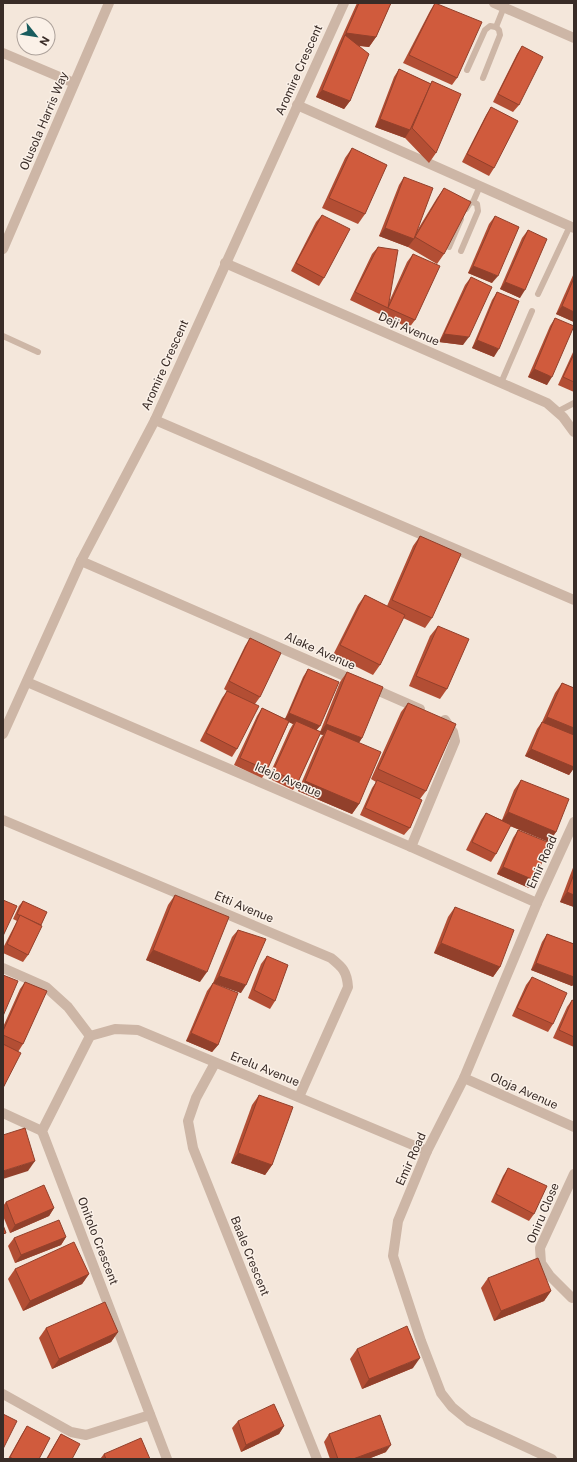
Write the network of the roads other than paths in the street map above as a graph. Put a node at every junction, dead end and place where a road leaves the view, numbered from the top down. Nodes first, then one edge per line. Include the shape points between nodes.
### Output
1 (109, 3) edge
2 (344, 3) edge
3 (494, 3) edge
4 (504, 8) junction
5 (496, 27) junction
6 (574, 38) edge
7 (3, 53) edge
8 (466, 70) edge
9 (483, 78) dead end
10 (74, 83) junction
11 (297, 105) junction
12 (480, 186) junction
13 (474, 202) junction
14 (572, 227) edge
15 (449, 247) edge
16 (3, 249) edge
17 (461, 251) dead end
18 (225, 263) junction
19 (538, 294) dead end
20 (532, 311) dead end
21 (3, 336) edge
22 (38, 352) dead end
23 (500, 383) junction
24 (574, 403) edge
25 (557, 412) junction
26 (154, 420) junction
27 (574, 432) edge
28 (81, 561) junction
29 (573, 597) edge
30 (27, 682) junction
31 (3, 734) edge
32 (3, 820) edge
33 (574, 824) edge
34 (411, 847) junction
35 (537, 903) junction
36 (3, 968) edge
37 (90, 1036) junction
38 (215, 1063) junction
39 (464, 1078) junction
40 (299, 1097) junction
41 (3, 1113) edge
42 (574, 1127) edge
43 (42, 1131) junction
44 (427, 1151) junction
45 (574, 1174) edge
46 (572, 1298) dead end
47 (3, 1394) edge
48 (150, 1415) junction
49 (537, 1456) edge
50 (167, 1459) edge
51 (317, 1459) edge
52 (552, 1459) edge

1 - 10 street, Olusola Harris Way
2 - 11 street, Aromire Crescent
3 - 4 street
4 - 5 lane
4 - 6 street
5 - 8 lane via 490,26 485,30
5 - 9 lane via 500,35
7 - 10 street
10 - 16 street, Olusola Harris Way
11 - 12 street
11 - 18 street, Aromire Crescent
12 - 13 lane
12 - 14 street
13 - 15 lane via 467,207
13 - 17 lane via 478,211
14 - 19 lane
18 - 23 street, Deji Avenue
18 - 26 street, Aromire Crescent
20 - 23 lane
21 - 22 lane
23 - 25 street, Deji Avenue via 547,403
24 - 25 lane
25 - 27 street, Deji Avenue
26 - 28 street, Aromire Crescent
26 - 29 street
28 - 30 street, Aromire Crescent
28 - 34 street, Alake Avenue via 444,719 453,732 455,741
30 - 31 street, Aromire Crescent
30 - 34 street, Idejo Avenue
32 - 40 street, Etti Avenue via 330,958 343,968 348,987
33 - 35 street, Emir Road
34 - 35 street, Idejo Avenue
35 - 39 street, Emir Road
36 - 37 street via 46,987 68,1007
37 - 38 street, Erelu Avenue via 115,1029 138,1030
37 - 43 street
38 - 40 street, Erelu Avenue
38 - 51 street, Baale Crescent via 196,1098 188,1122 193,1148
39 - 42 street, Oloja Avenue
39 - 44 street, Emir Road
40 - 44 street, Erelu Avenue
41 - 43 street
43 - 48 street, Onitolo Crescent
44 - 49 street, Emir Road via 398,1221 393,1256 421,1341 441,1393 452,1408 469,1421
45 - 46 street, Oniru Close via 540,1248 541,1263
47 - 48 street via 71,1432 86,1435
48 - 50 street, Onitolo Crescent
49 - 52 street, Emir Road

